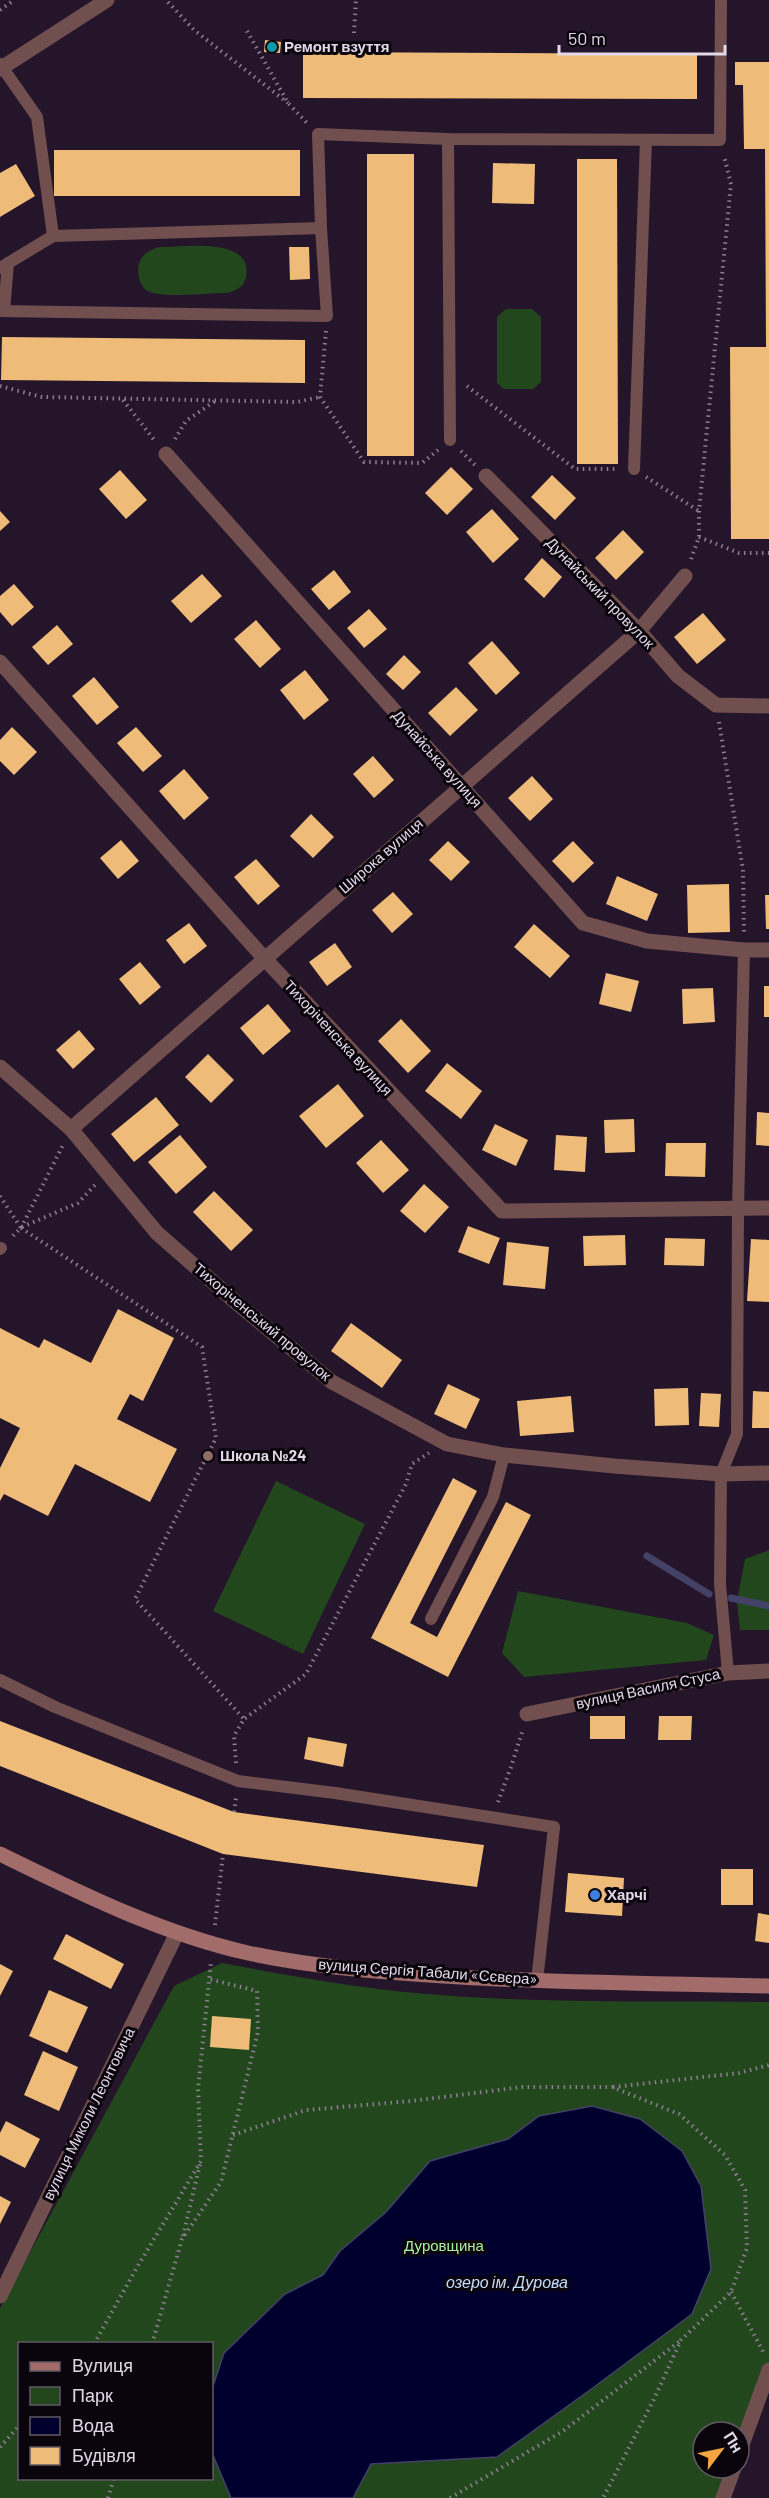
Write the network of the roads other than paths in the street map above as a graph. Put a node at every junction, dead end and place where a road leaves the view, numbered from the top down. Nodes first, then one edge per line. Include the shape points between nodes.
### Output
1 (107, 0) edge
2 (721, 0) edge
3 (1, 67) edge
4 (448, 139) junction
5 (646, 140) junction
6 (321, 228) junction
7 (53, 236) junction
8 (4, 266) edge
9 (2, 311) edge
10 (450, 440) road end
11 (166, 454) road end
12 (634, 469) road end
13 (486, 476) road end
14 (685, 576) dead end
15 (639, 630) junction
16 (0, 662) edge
17 (769, 706) edge
18 (461, 786) junction
19 (744, 950) junction
20 (769, 950) edge
21 (264, 958) junction
22 (0, 1067) edge
23 (70, 1129) junction
24 (769, 1208) edge
25 (738, 1209) junction
26 (504, 1455) junction
27 (769, 1473) edge
28 (721, 1474) junction
29 (430, 1619) dead end
30 (769, 1671) edge
31 (728, 1673) junction
32 (0, 1680) edge
33 (527, 1714) road end
34 (0, 1854) edge
35 (177, 1933) junction
36 (537, 1982) junction
37 (769, 1986) edge
38 (0, 2296) edge
39 (769, 2370) edge
40 (751, 2420) edge
41 (730, 2480) edge
42 (723, 2498) edge

1 - 3 street
2 - 5 lane via 720,140
3 - 7 lane via 37,117
4 - 5 lane
4 - 6 lane via 318,134
4 - 10 lane
5 - 12 lane
6 - 7 lane
6 - 9 lane via 327,316
7 - 8 lane
8 - 9 lane
11 - 18 street, Дунайська вулиця
13 - 15 street, Дунайський провулок
14 - 15 street, Широка вулиця
15 - 17 street, Дунайський провулок via 678,676 716,705
15 - 18 street, Широка вулиця
16 - 21 street, Тихоріченська вулиця
18 - 19 street, Дунайська вулиця via 583,923 647,941
18 - 21 street, Широка вулиця
19 - 20 street, Дунайська вулиця
19 - 25 lane
21 - 23 street, Широка вулиця
21 - 25 street, Тихоріченська вулиця via 502,1211
22 - 23 street, Тихоріченський провулок
23 - 26 street, Тихоріченський провулок via 157,1233 332,1382 447,1444
24 - 25 street, Тихоріченська вулиця
25 - 28 lane via 737,1434
26 - 28 street, Тихоріченський провулок
26 - 29 lane via 493,1497
27 - 28 street, Тихоріченський провулок
28 - 31 lane via 720,1584
30 - 31 street, вулиця Василя Стуса
31 - 33 street, вулиця Василя Стуса
32 - 36 lane via 55,1707 238,1781 554,1827
34 - 35 main road, вулиця Сергія Табали «Сєвєра» via 129,1915
35 - 36 main road, вулиця Сергія Табали «Сєвєра» via 294,1961 367,1971
35 - 38 street, вулиця Миколи Леонтовича
36 - 37 main road, вулиця Сергія Табали «Сєвєра»
39 - 40 street
41 - 42 street

